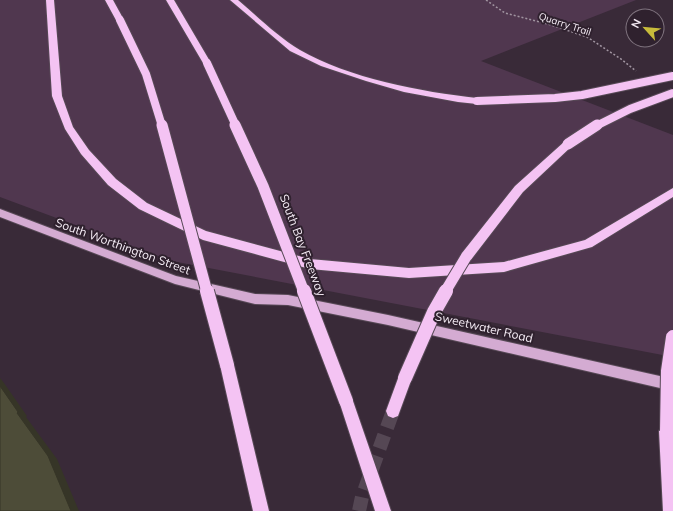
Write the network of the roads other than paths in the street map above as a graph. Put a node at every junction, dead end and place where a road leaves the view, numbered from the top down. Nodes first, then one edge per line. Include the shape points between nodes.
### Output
1 (50, 0) edge
2 (109, 0) edge
3 (170, 0) edge
4 (234, 0) edge
5 (673, 76) edge
6 (673, 93) edge
7 (673, 192) edge
8 (0, 213) edge
9 (288, 300) joint
10 (673, 337) edge
11 (673, 385) edge
12 (393, 411) tunnel mouth
13 (261, 511) edge
14 (383, 511) edge
15 (671, 511) edge

1 - 7 highway via 57,96 68,127 85,152 112,182 143,206 203,235 310,264 409,273 504,267 588,244
2 - 13 highway, bridge via 146,74 156,104 227,365
3 - 14 highway, South Bay Freeway, bridge via 207,63 263,186 346,401
4 - 5 highway, bridge via 294,50 319,62 403,90 441,97 477,101 531,100 562,97
6 - 12 highway, bridge via 598,124 568,144 519,189 466,257 434,312
8 - 9 main road, South Worthington Street via 174,280 255,299
9 - 11 main road, Sweetwater Road via 388,320
10 - 15 highway, bridge via 668,371 667,431

